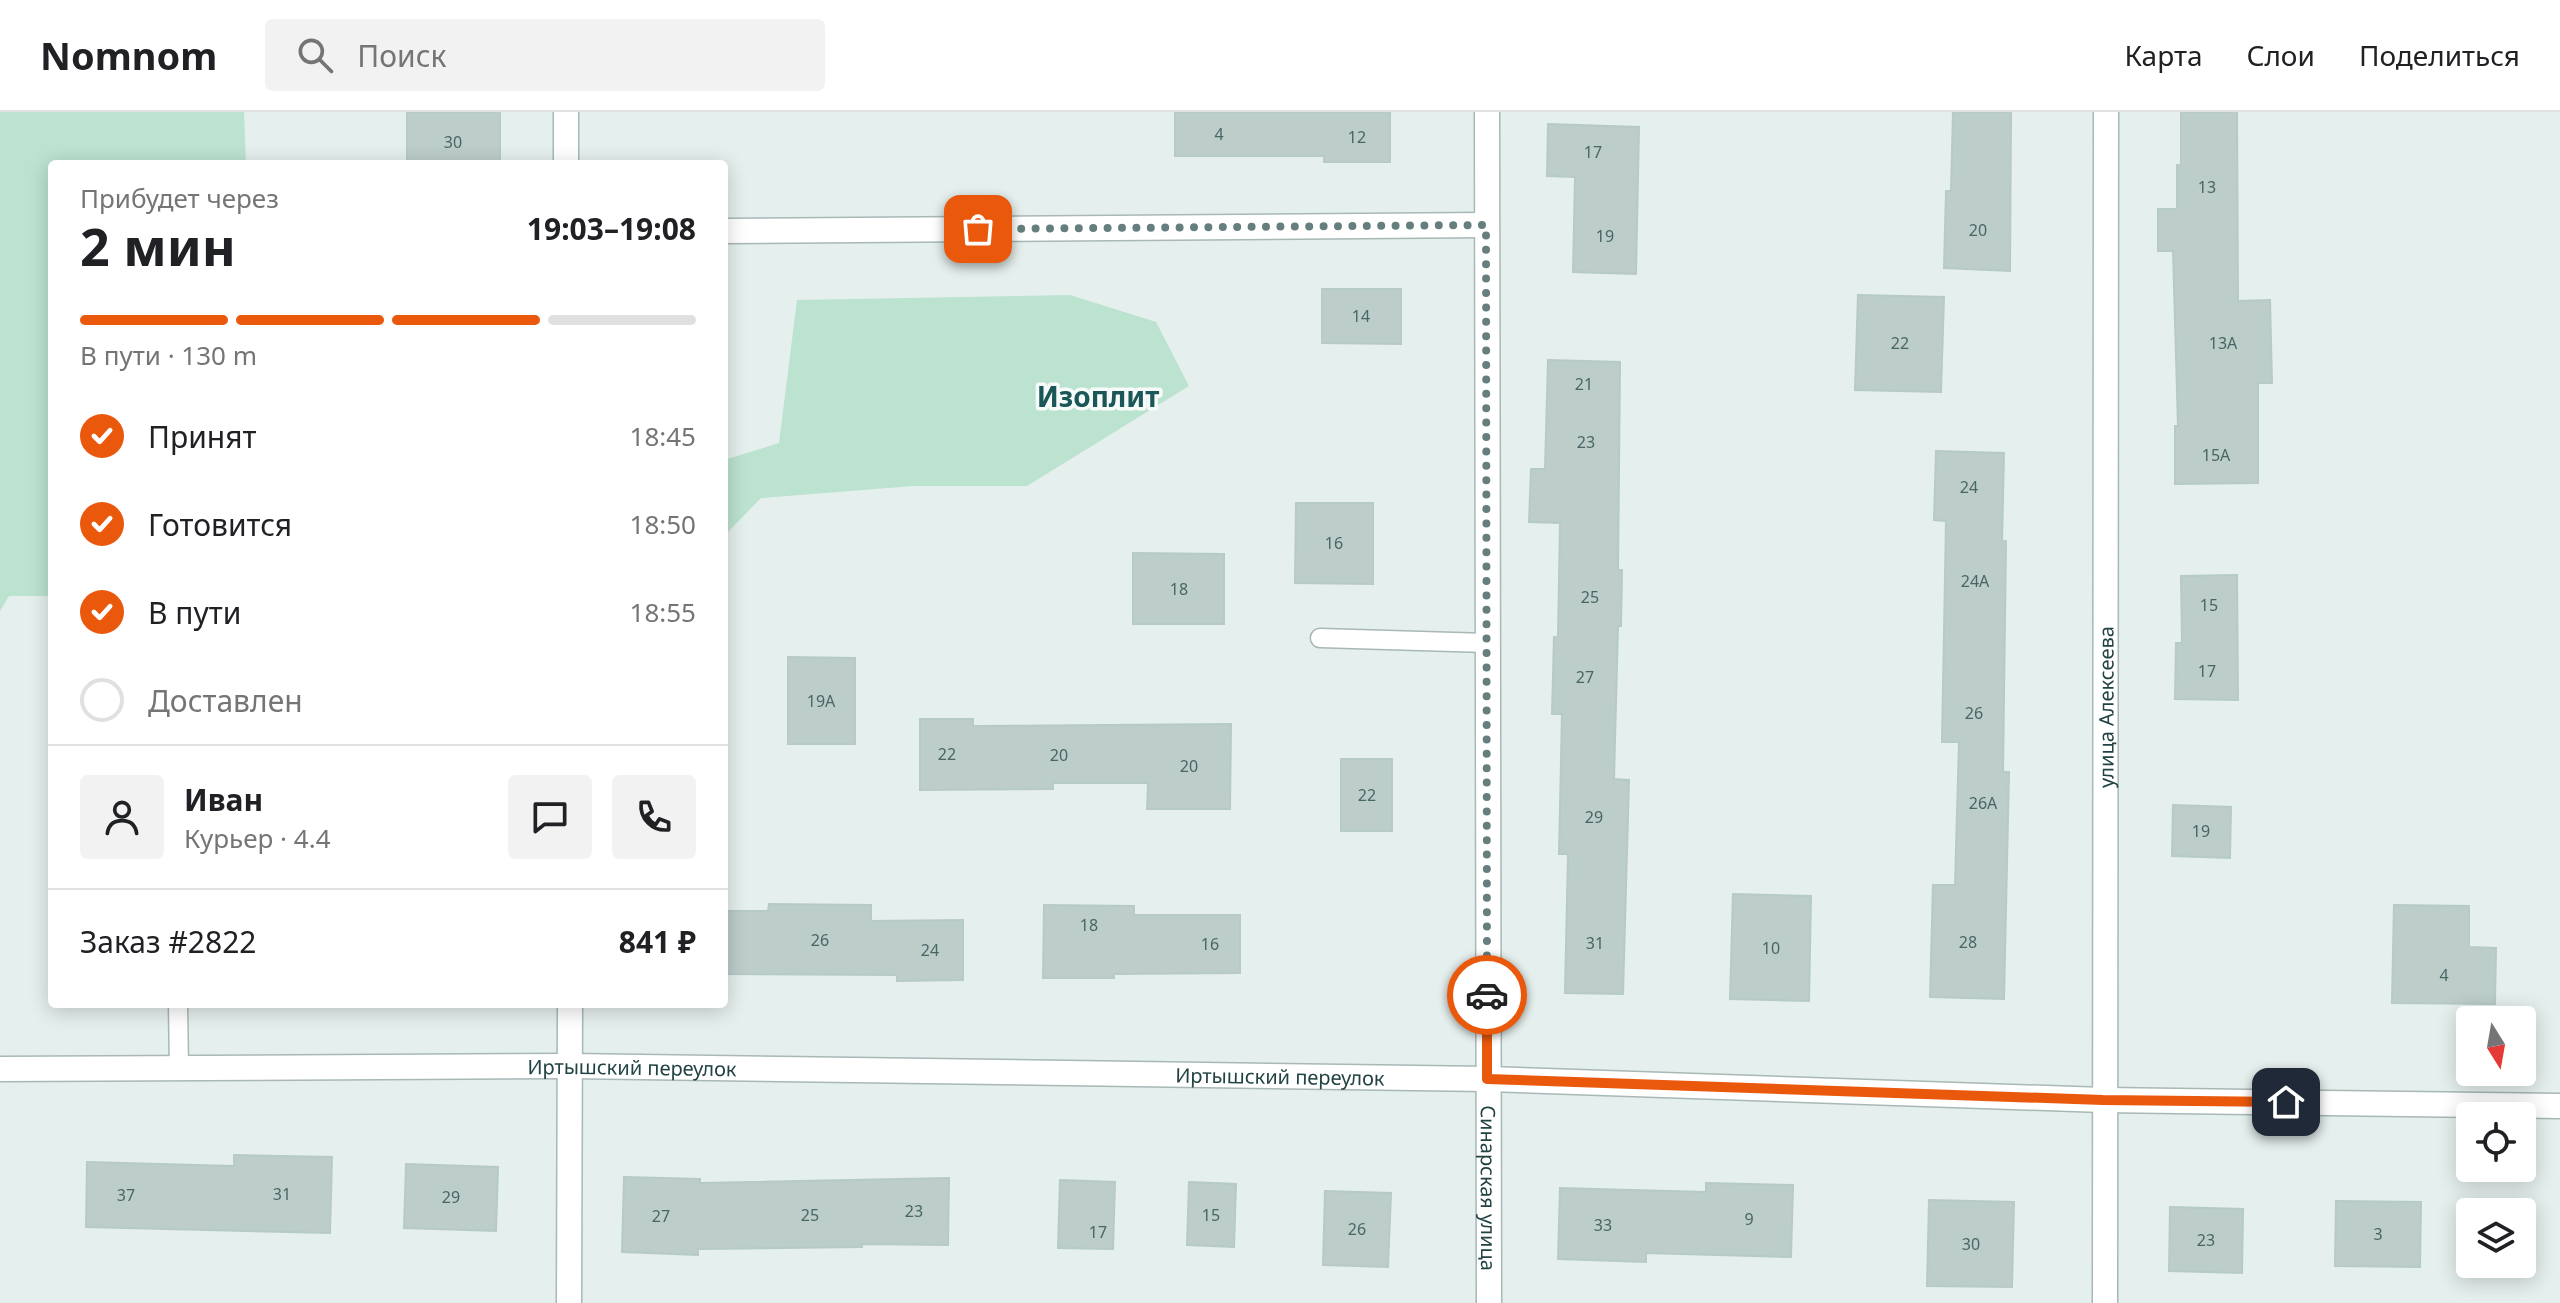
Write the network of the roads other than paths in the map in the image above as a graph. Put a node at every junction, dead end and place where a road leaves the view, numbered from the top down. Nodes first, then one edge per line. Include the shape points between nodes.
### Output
1 (566, 112) edge
2 (1487, 112) edge
3 (2106, 112) edge
4 (566, 160) edge
5 (1486, 225) junction
6 (728, 231) edge
7 (1320, 638) dead end
8 (1487, 643) junction
9 (178, 1008) edge
10 (570, 1008) edge
11 (570, 1066) junction
12 (179, 1068) junction
13 (0, 1069) edge
14 (1487, 1079) junction
15 (2103, 1100) junction
16 (2560, 1106) edge
17 (569, 1303) edge
18 (1489, 1303) edge
19 (2105, 1303) edge

1 - 4 street
2 - 5 street, Синарская улица
3 - 15 street, улица Алексеева
5 - 6 street
5 - 8 street, Синарская улица
7 - 8 lane
8 - 14 street, Синарская улица
9 - 12 lane
10 - 11 street
11 - 12 street, Иртышский переулок
11 - 14 street, Иртышский переулок
11 - 17 street
12 - 13 street, Иртышский переулок
14 - 15 street, Иртышский переулок
14 - 18 street, Синарская улица
15 - 16 street, Иртышский переулок
15 - 19 street, улица Алексеева

